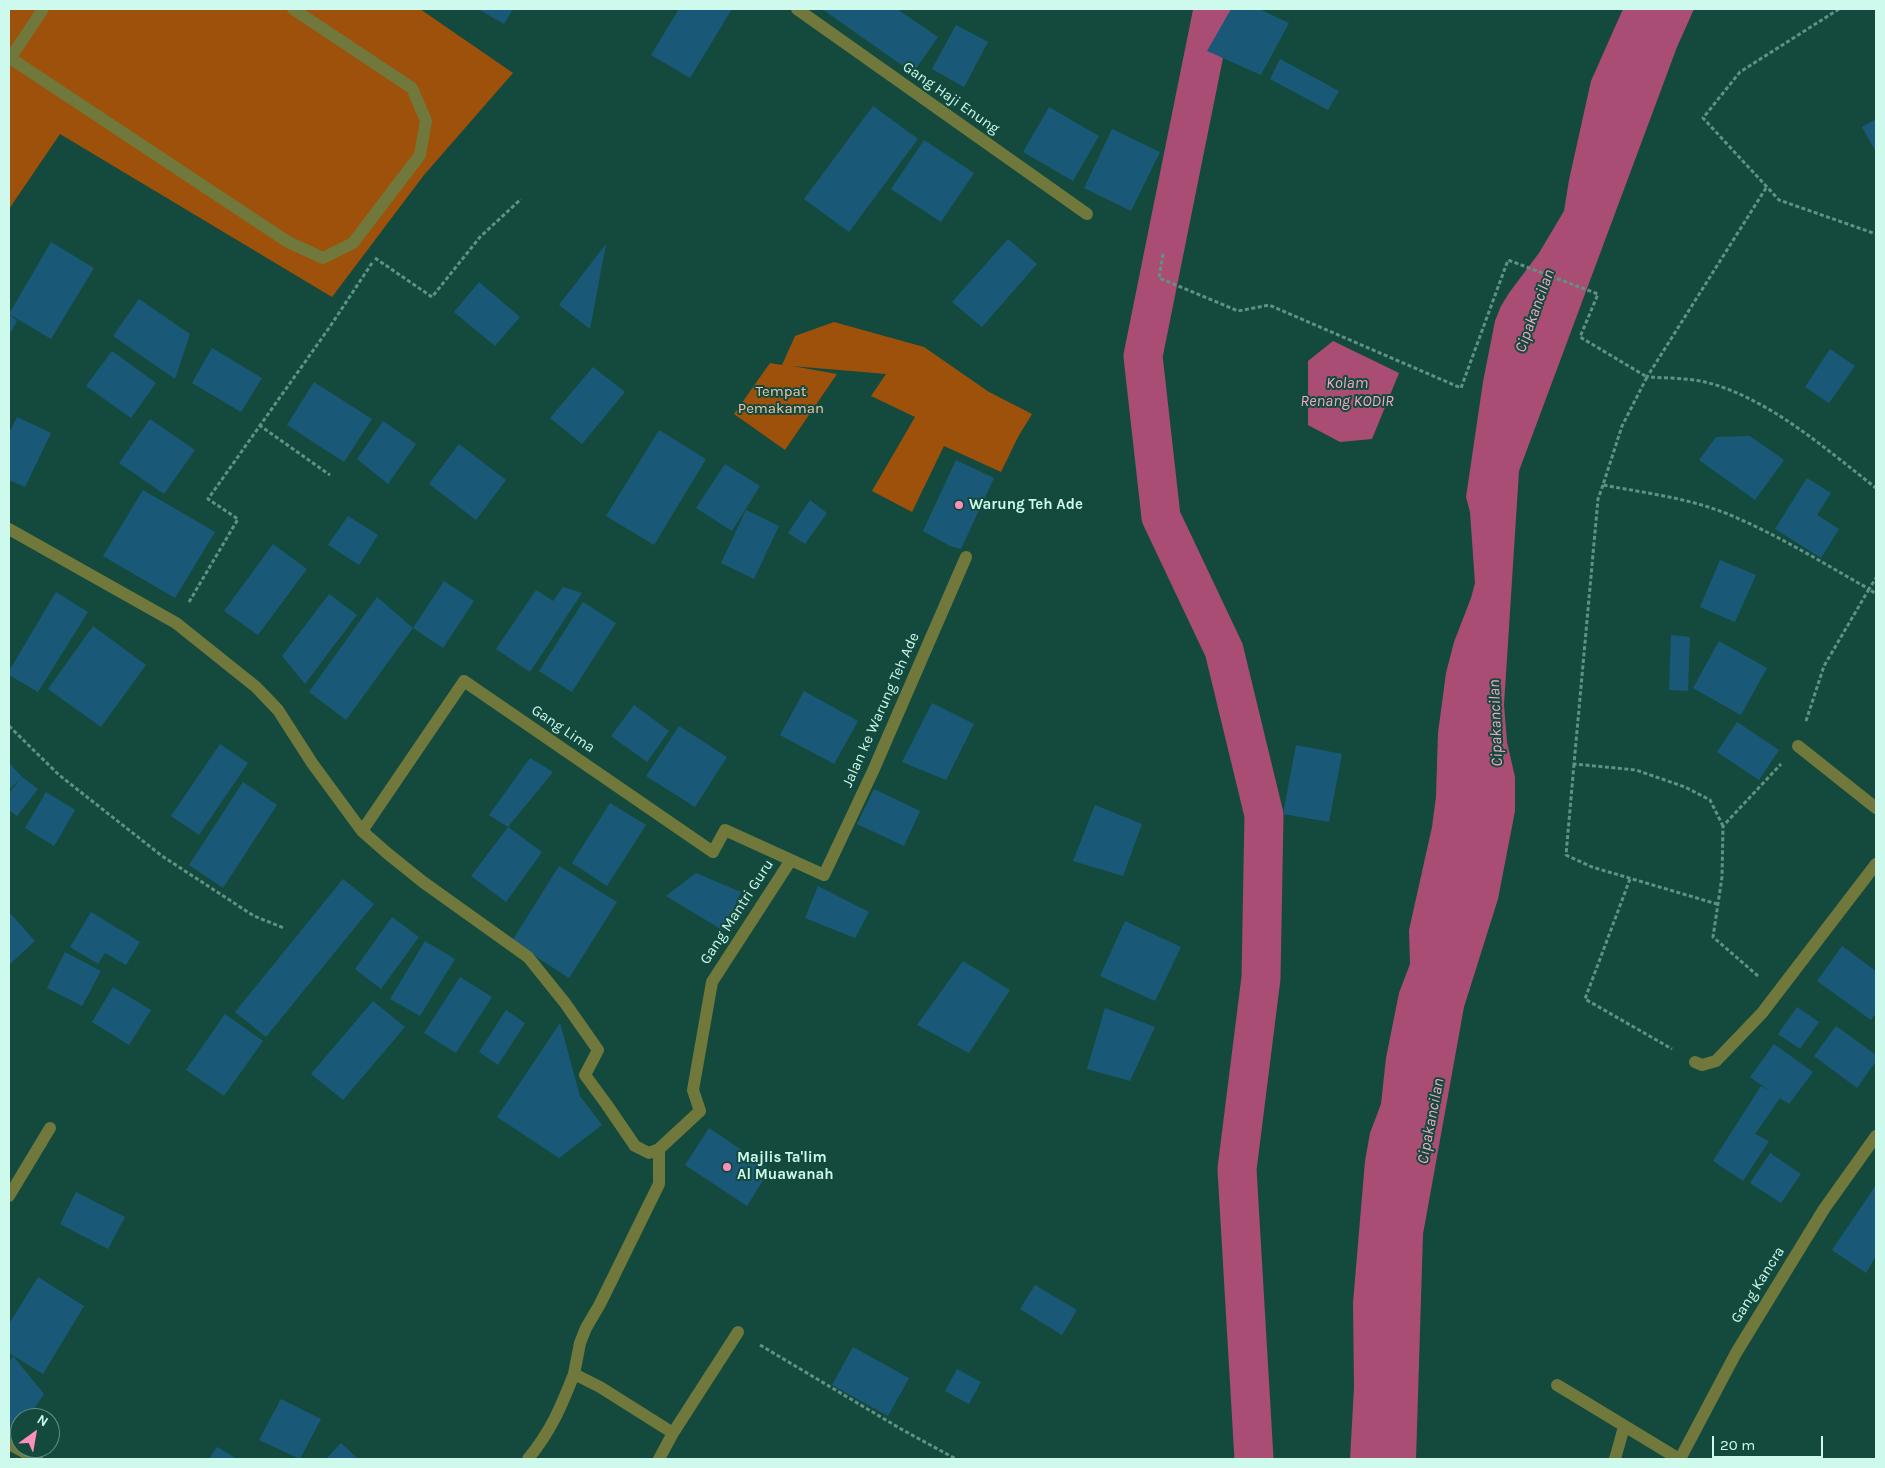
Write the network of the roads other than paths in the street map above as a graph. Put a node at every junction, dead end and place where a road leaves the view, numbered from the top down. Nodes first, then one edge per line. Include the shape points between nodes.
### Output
1 (43, 9) edge
2 (293, 9) edge
3 (796, 9) edge
4 (9, 59) edge
5 (1087, 214) dead end
6 (9, 529) edge
7 (966, 556) dead end
8 (1798, 746) road end
9 (1876, 808) edge
10 (362, 831) junction
11 (791, 860) junction
12 (1876, 864) edge
13 (824, 875) joint
14 (1694, 1062) road end
15 (50, 1128) dead end
16 (1876, 1136) edge
17 (659, 1149) junction
18 (9, 1196) edge
19 (738, 1332) road end
20 (574, 1374) junction
21 (1558, 1385) dead end
22 (1624, 1427) junction
23 (673, 1434) junction
24 (9, 1444) edge
25 (37, 1459) edge
26 (528, 1459) edge
27 (659, 1459) edge
28 (1615, 1459) edge
29 (1679, 1459) edge

1 - 4 street
2 - 4 street via 412,88 426,120 420,154 415,162 353,243 323,258 288,242
3 - 5 street, Gang Haji Enung
6 - 10 street via 176,623 256,687 278,710 312,764
7 - 13 street, Jalan ke Warung Teh Ade
8 - 9 street
10 - 11 street, Gang Lima via 464,681 713,852 725,830
10 - 17 street via 423,882 528,957 598,1050 585,1075 635,1146 649,1153
11 - 13 street, Gang Mantri Guru
11 - 17 street, Gang Mantri Guru via 712,982 693,1090 700,1112
12 - 14 street via 1762,1013 1716,1061 1702,1065
15 - 18 street
16 - 29 street, Gang Kancra via 1824,1209 1741,1345
17 - 20 street via 659,1184 586,1328
19 - 23 street
20 - 23 street
20 - 26 street via 554,1424
21 - 22 street, Gang Kancra
22 - 28 street
22 - 29 street, Gang Kancra
23 - 27 street
24 - 25 street

